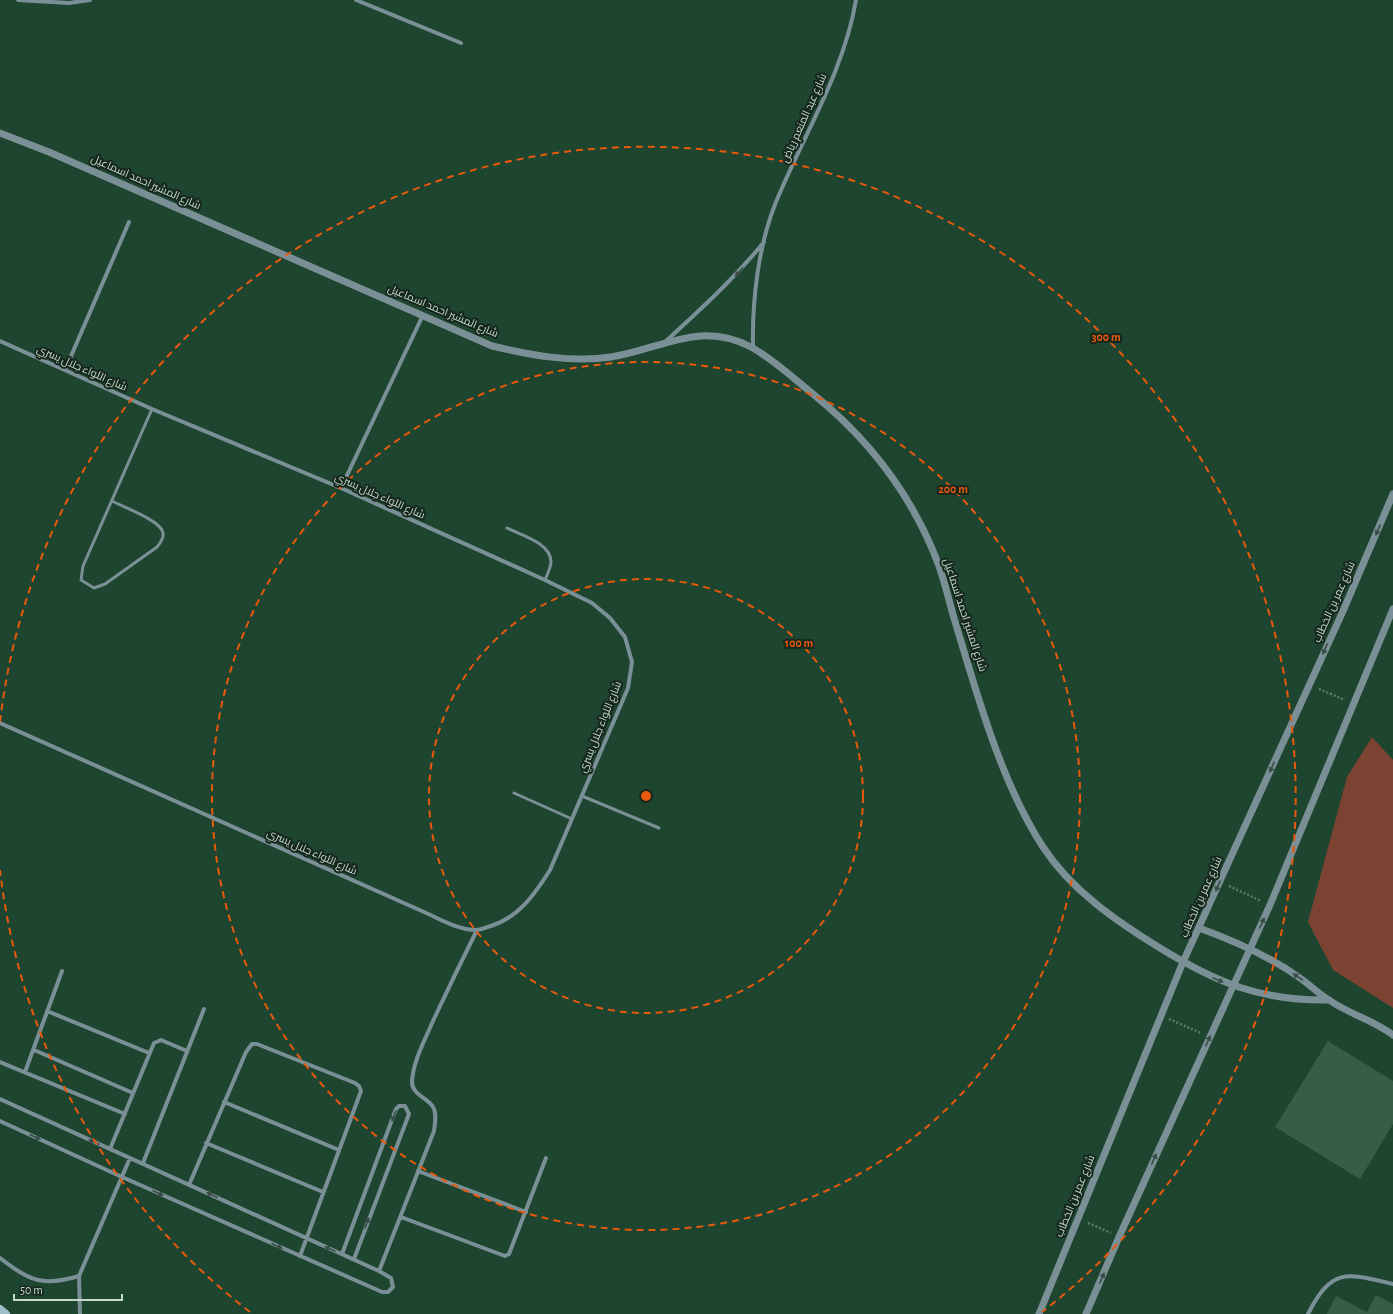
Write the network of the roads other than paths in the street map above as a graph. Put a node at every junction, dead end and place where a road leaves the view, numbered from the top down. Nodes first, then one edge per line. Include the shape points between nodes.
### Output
1 (18, 0) edge
2 (90, 0) edge
3 (356, 0) edge
4 (856, 0) edge
5 (462, 43) dead end
6 (0, 133) edge
7 (129, 222) dead end
8 (764, 242) junction
9 (422, 315) junction
10 (0, 341) edge
11 (662, 344) junction
12 (754, 348) junction
13 (65, 370) junction
14 (152, 409) junction
15 (341, 488) junction
16 (1393, 494) edge
17 (112, 501) junction
18 (506, 528) dead end
19 (545, 580) junction
20 (1393, 609) edge
21 (0, 723) edge
22 (514, 793) dead end
23 (582, 796) junction
24 (572, 819) junction
25 (659, 828) dead end
26 (1199, 928) junction
27 (477, 930) junction
28 (1251, 949) junction
29 (1183, 962) junction
30 (62, 971) dead end
31 (1233, 986) junction
32 (1329, 1000) junction
33 (204, 1008) dead end
34 (47, 1011) junction
35 (1393, 1035) edge
36 (34, 1050) junction
37 (187, 1051) junction
38 (149, 1053) junction
39 (0, 1062) edge
40 (25, 1072) junction
41 (133, 1093) junction
42 (0, 1099) edge
43 (224, 1102) junction
44 (125, 1114) junction
45 (0, 1121) edge
46 (206, 1143) junction
47 (110, 1149) junction
48 (339, 1150) junction
49 (130, 1158) junction
50 (546, 1158) dead end
51 (143, 1163) junction
52 (418, 1171) junction
53 (122, 1177) junction
54 (189, 1185) junction
55 (323, 1192) junction
56 (526, 1212) junction
57 (401, 1217) junction
58 (306, 1238) junction
59 (342, 1254) junction
60 (300, 1256) junction
61 (0, 1258) edge
62 (354, 1259) junction
63 (379, 1271) junction
64 (79, 1276) junction
65 (1393, 1284) edge
66 (0, 1309) edge
67 (6, 1314) edge
68 (80, 1314) edge
69 (1039, 1314) edge
70 (1086, 1314) edge
71 (1308, 1314) edge

1 - 2 street via 70,3
3 - 5 street
4 - 8 street, شارع عبد المنعم رياض via 842,54 776,202
6 - 9 street, شارع المشير احمد اسماعيل
7 - 13 street
8 -> 11 street, شارع عبد المنعم رياض via 737,275
8 - 12 street, شارع عبد المنعم رياض via 754,301
9 - 11 street, شارع المشير احمد اسماعيل via 492,346 533,356 612,357
9 - 15 street
10 - 13 street, شارع اللواء جلال يسري
11 - 12 street, شارع المشير احمد اسماعيل via 705,335 721,336
12 - 29 street, شارع المشير احمد اسماعيل via 842,417 877,455 903,492 938,565 988,724 1011,786 1044,849 1070,880 1109,915
13 - 14 street, شارع اللواء جلال يسري
14 - 15 street, شارع اللواء جلال يسري
14 - 17 lane
15 - 19 street, شارع اللواء جلال يسري
16 -> 26 street, شارع عمر بن الخطاب
17 - 17 lane via 83,566 81,580 94,588 105,584 157,547 164,533 158,524
18 - 19 lane via 538,543 548,551 552,563
19 - 23 street, شارع اللواء جلال يسري via 592,603 610,618 625,637 632,662 628,688
28 -> 20 street
21 - 27 street, شارع اللواء جلال يسري via 430,915 460,927
22 - 24 lane
23 - 24 street, شارع اللواء جلال يسري
23 - 25 lane
24 - 27 street, شارع اللواء جلال يسري via 550,870 537,890 519,911 502,922
26 - 28 street
26 - 29 street, شارع عمر بن الخطاب
27 - 52 street via 415,1067 412,1083 414,1089 429,1102 435,1114 434,1131
28 - 31 street
32 -> 28 street via 1289,970
29 -> 31 street, شارع المشير احمد اسماعيل
29 - 69 street, شارع عمر بن الخطاب
30 - 34 street
31 - 32 street, شارع المشير احمد اسماعيل via 1287,999
70 -> 31 street
32 - 35 street via 1385,1028
33 - 37 street
34 - 36 street
34 - 38 street
36 - 40 street
36 - 41 street
37 - 38 street via 161,1040 154,1043
37 - 51 street
38 - 41 street
39 - 40 street
40 - 44 street
41 - 44 street
47 -> 42 street
43 - 46 street
43 - 48 street
43 - 48 street via 252,1044 355,1083 361,1091
44 - 47 street
45 -> 53 street
46 - 54 street
46 - 55 street
47 - 49 street
48 - 55 street
49 - 51 street
49 - 53 street
50 - 56 street
51 - 54 street
52 - 56 street
52 - 57 street
53 -> 60 street
53 - 64 street
58 -> 54 street
55 - 58 street
56 - 57 street via 509,1254 505,1256
57 - 63 street
59 -> 58 street
58 - 60 street
59 - 62 street
62 -> 59 street via 409,1114 405,1106 396,1109
60 - 63 street via 382,1292 388,1292 393,1287 393,1281
61 - 64 street via 18,1272 42,1281 61,1282
62 - 63 street
64 - 68 street
65 - 71 street via 1360,1276 1348,1275 1337,1278 1322,1289
66 - 67 main road

